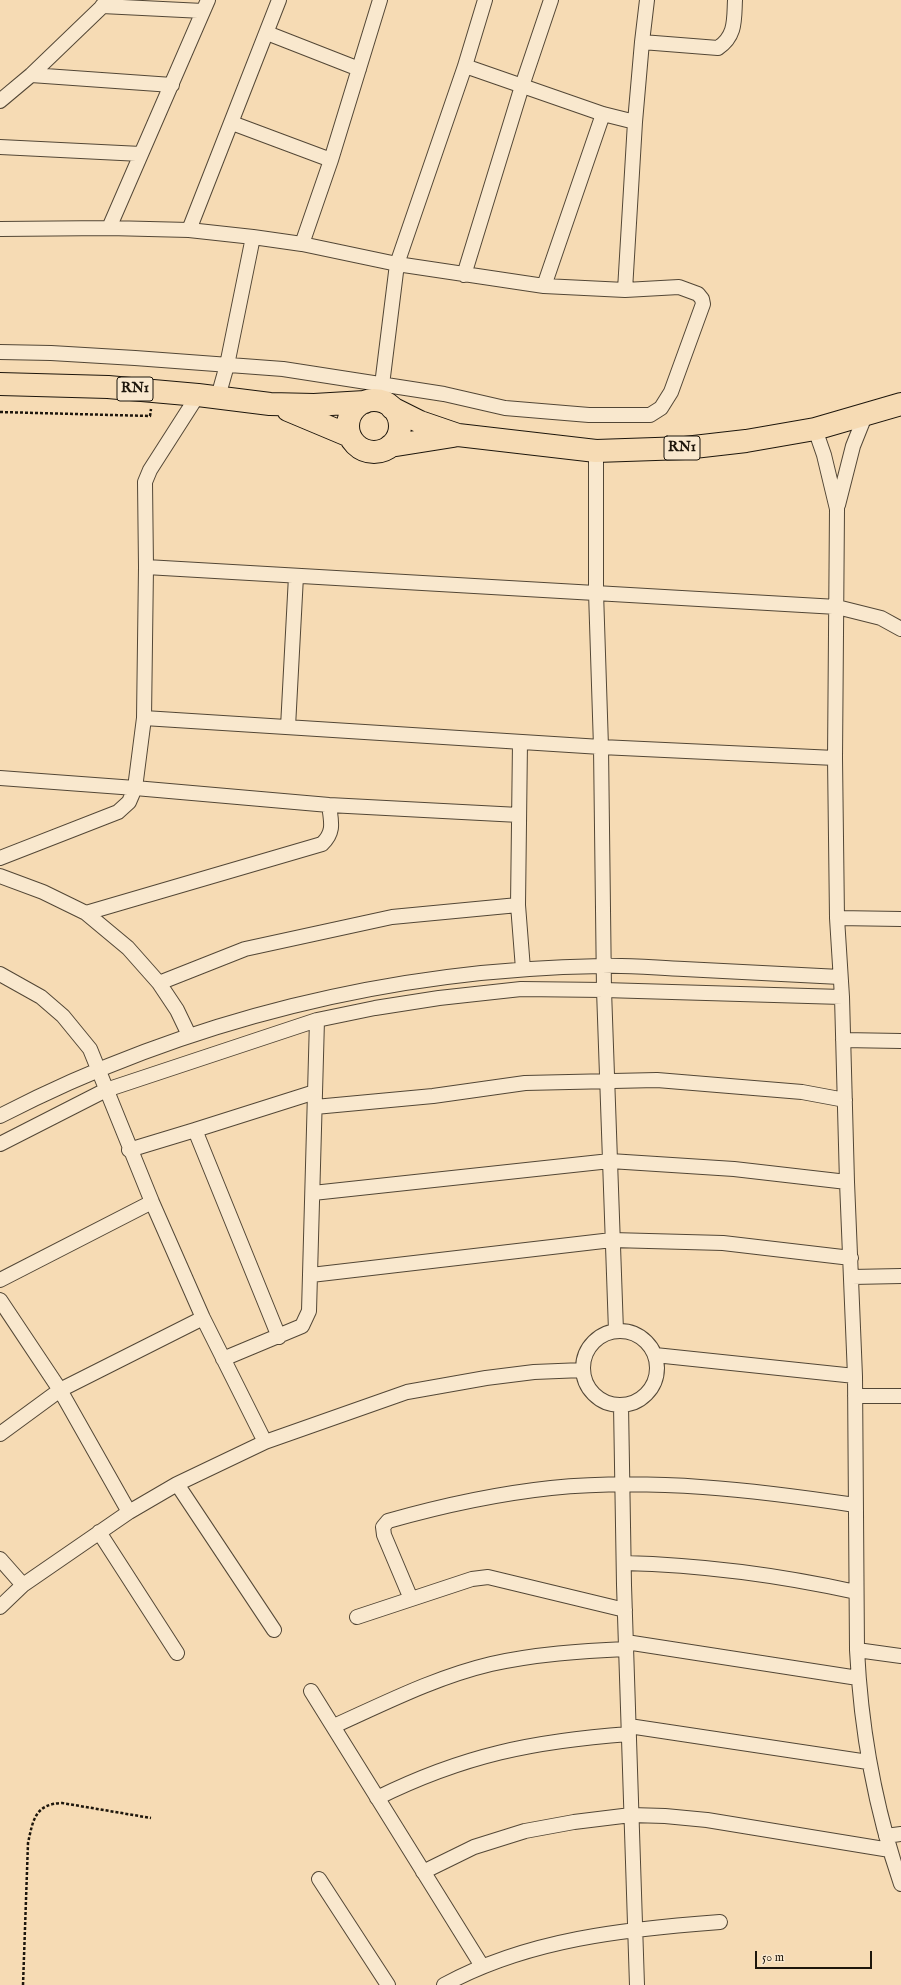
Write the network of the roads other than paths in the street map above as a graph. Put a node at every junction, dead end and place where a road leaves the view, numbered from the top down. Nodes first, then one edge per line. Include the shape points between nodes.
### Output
1 (279, 0) edge
2 (380, 0) edge
3 (485, 0) edge
4 (551, 0) edge
5 (647, 0) edge
6 (735, 0) edge
7 (106, 3) edge
8 (205, 6) edge
9 (267, 33) junction
10 (642, 42) junction
11 (465, 66) junction
12 (359, 69) junction
13 (31, 75) junction
14 (172, 85) junction
15 (522, 86) junction
16 (0, 101) edge
17 (603, 114) junction
18 (232, 122) junction
19 (635, 122) junction
20 (0, 147) edge
21 (141, 154) junction
22 (331, 160) junction
23 (109, 228) junction
24 (0, 229) edge
25 (189, 230) junction
26 (253, 237) junction
27 (302, 244) junction
28 (397, 264) junction
29 (464, 275) junction
30 (544, 286) junction
31 (625, 290) junction
32 (0, 352) edge
33 (226, 365) junction
34 (0, 384) edge
35 (208, 396) junction
36 (380, 399) junction
37 (270, 404) junction
38 (901, 404) edge
39 (865, 416) junction
40 (815, 429) junction
41 (458, 435) junction
42 (350, 436) junction
43 (390, 446) junction
44 (596, 451) junction
45 (837, 509) junction
46 (146, 567) junction
47 (296, 576) junction
48 (596, 592) junction
49 (837, 607) junction
50 (901, 629) edge
51 (144, 718) junction
52 (288, 727) junction
53 (520, 742) junction
54 (601, 747) junction
55 (835, 758) junction
56 (0, 778) edge
57 (135, 788) junction
58 (329, 805) junction
59 (519, 815) junction
60 (0, 858) edge
61 (0, 876) edge
62 (518, 906) junction
63 (86, 913) junction
64 (837, 918) junction
65 (901, 919) edge
66 (604, 966) junction
67 (524, 969) junction
68 (0, 974) edge
69 (840, 977) junction
70 (159, 983) junction
71 (604, 990) junction
72 (842, 997) junction
73 (317, 1020) junction
74 (189, 1035) junction
75 (843, 1040) junction
76 (901, 1041) edge
77 (98, 1070) junction
78 (607, 1081) junction
79 (106, 1090) junction
80 (315, 1092) junction
81 (845, 1100) junction
82 (315, 1107) junction
83 (0, 1116) edge
84 (196, 1130) junction
85 (0, 1144) edge
86 (129, 1150) junction
87 (610, 1161) junction
88 (847, 1182) junction
89 (313, 1193) junction
90 (152, 1202) junction
91 (612, 1240) junction
92 (851, 1258) junction
93 (311, 1275) junction
94 (901, 1276) edge
95 (852, 1277) junction
96 (0, 1280) edge
97 (0, 1300) edge
98 (203, 1318) junction
99 (616, 1331) junction
100 (279, 1337) junction
101 (655, 1355) junction
102 (223, 1359) junction
103 (583, 1370) junction
104 (855, 1376) junction
105 (60, 1390) junction
106 (855, 1396) junction
107 (901, 1396) edge
108 (621, 1405) junction
109 (0, 1434) edge
110 (265, 1442) junction
111 (177, 1484) junction
112 (622, 1485) junction
113 (856, 1505) junction
114 (129, 1512) junction
115 (99, 1532) junction
116 (0, 1559) edge
117 (624, 1563) junction
118 (23, 1585) junction
119 (856, 1592) junction
120 (411, 1599) junction
121 (0, 1607) edge
122 (625, 1610) junction
123 (358, 1617) dead end
124 (274, 1630) dead end
125 (626, 1645) junction
126 (857, 1650) junction
127 (177, 1653) dead end
128 (901, 1656) edge
129 (858, 1678) junction
130 (312, 1691) dead end
131 (334, 1726) junction
132 (629, 1730) junction
133 (868, 1762) junction
134 (377, 1798) junction
135 (631, 1815) junction
136 (901, 1834) edge
137 (886, 1836) junction
138 (890, 1850) junction
139 (423, 1872) junction
140 (319, 1879) dead end
141 (901, 1884) edge
142 (720, 1922) dead end
143 (635, 1930) junction
144 (482, 1966) junction
145 (388, 1985) edge
146 (444, 1985) edge
147 (637, 1985) edge

1 - 9 street
2 - 12 street
3 - 11 street
4 - 15 street
5 - 10 street
6 - 10 street via 731,34 726,43 718,48
7 - 8 street
7 - 13 street
8 - 14 street
9 - 12 street
9 - 18 street
10 - 19 street
11 - 15 street
11 - 28 street
12 - 22 street
13 - 14 street
13 - 16 street
14 - 21 street
15 - 17 street
15 - 29 street
17 - 19 street
17 - 30 street
18 - 22 street
18 - 25 street
19 - 31 street
20 - 21 street
21 - 23 street
22 - 27 street
23 - 24 street
23 - 25 street
25 - 26 street
26 - 27 street
26 - 33 street
27 - 28 street
28 - 29 street
28 - 36 street
29 - 30 street
30 - 31 street
31 - 36 street via 679,287 690,290 702,299 703,304 671,392 661,408 650,415 589,415 534,411 505,408 444,394
32 - 33 street
33 - 35 street
33 - 36 street via 283,369
34 - 35 main road, RN1 via 108,387
35 - 37 main road, RN1
35 - 46 street via 150,470 146,482
36 - 37 main road, RN1 via 314,405
36 - 41 main road, RN1 via 420,422
36 - 42 main road via 354,410 349,422
36 - 43 main road via 397,415 400,423 396,440
37 - 42 main road, RN1
38 - 39 main road, RN1
39 - 40 main road, RN1
39 - 45 street via 846,471
40 - 44 main road, RN1 via 684,448
40 - 45 street
41 - 43 main road, RN1
41 - 44 main road, RN1
42 - 43 main road, RN1 via 360,448 368,451 383,450
44 - 48 street
45 - 49 street
46 - 47 street
46 - 51 street
47 - 48 street
47 - 52 street
48 - 49 street
48 - 54 street
49 - 50 street via 881,618
49 - 55 street
51 - 52 street
51 - 57 street
52 - 53 street
53 - 54 street
53 - 59 street
54 - 55 street
54 - 66 street
55 - 64 street
56 - 57 street
57 - 58 street
57 - 60 street via 129,802 118,812
58 - 59 street
58 - 63 street via 331,832 322,844
59 - 62 street
61 - 63 street via 43,892
62 - 67 street
62 - 70 street via 392,917 245,949
63 - 70 street via 128,948
64 - 65 street
64 - 69 street
66 - 67 street
66 - 69 street
66 - 71 street
67 - 74 street via 444,977 367,989 309,1001
68 - 77 street via 41,997 62,1016 90,1049
69 - 72 street
70 - 74 street via 177,1010
71 - 72 street
71 - 73 street via 521,989 446,997
71 - 78 street
72 - 75 street
73 - 79 street
73 - 80 street
74 - 77 street
75 - 76 street
75 - 81 street
77 - 79 street
77 - 83 street
78 - 81 street via 664,1080 802,1092
78 - 82 street via 525,1083 433,1096
78 - 87 street
79 - 85 street
79 - 86 street
80 - 82 street
80 - 84 street
81 - 88 street
82 - 89 street
84 - 86 street
84 - 100 street
86 - 90 street
87 - 88 street via 734,1169
87 - 89 street
87 - 91 street
88 - 92 street
89 - 93 street
90 - 96 street
90 - 98 street
91 - 92 street via 724,1243
91 - 93 street
91 - 99 street
92 - 95 street
93 - 100 street via 311,1303 306,1321 302,1326
94 - 95 street
95 - 104 street
97 - 105 street
98 - 102 street
98 - 105 street
99 - 101 street via 639,1336
99 - 103 street via 595,1340 588,1348
100 - 102 street
101 - 104 street
101 - 108 street via 655,1380 649,1390 640,1399
102 - 110 street
103 - 108 street via 590,1390 597,1397
103 - 110 street via 520,1374 407,1392
104 - 106 street
105 - 109 street
105 - 114 street
106 - 107 street
106 - 113 street
108 - 112 street
110 - 111 street
111 - 114 street
111 - 124 street
112 - 113 street via 741,1490
112 - 117 street
112 - 120 street via 516,1492 450,1504 388,1521 383,1531
113 - 119 street
114 - 115 street
115 - 118 street
115 - 127 street
116 - 118 street
117 - 119 street via 749,1572
117 - 122 street
118 - 121 street
119 - 126 street
120 - 122 street via 472,1579 488,1577
120 - 123 street
122 - 125 street
125 - 129 street
125 - 131 street via 490,1664 416,1689
125 - 132 street
126 - 128 street
126 - 129 street
129 - 133 street
130 - 131 street
131 - 134 street
132 - 133 street
132 - 134 street via 551,1741 488,1754 432,1773
132 - 135 street
133 - 137 street
134 - 139 street
135 - 138 street via 707,1820
135 - 139 street via 525,1831 474,1847
135 - 143 street
136 - 137 street
137 - 138 street
138 - 141 street
139 - 144 street
140 - 145 street
142 - 143 street
143 - 144 street via 552,1944
143 - 147 street
144 - 146 street

